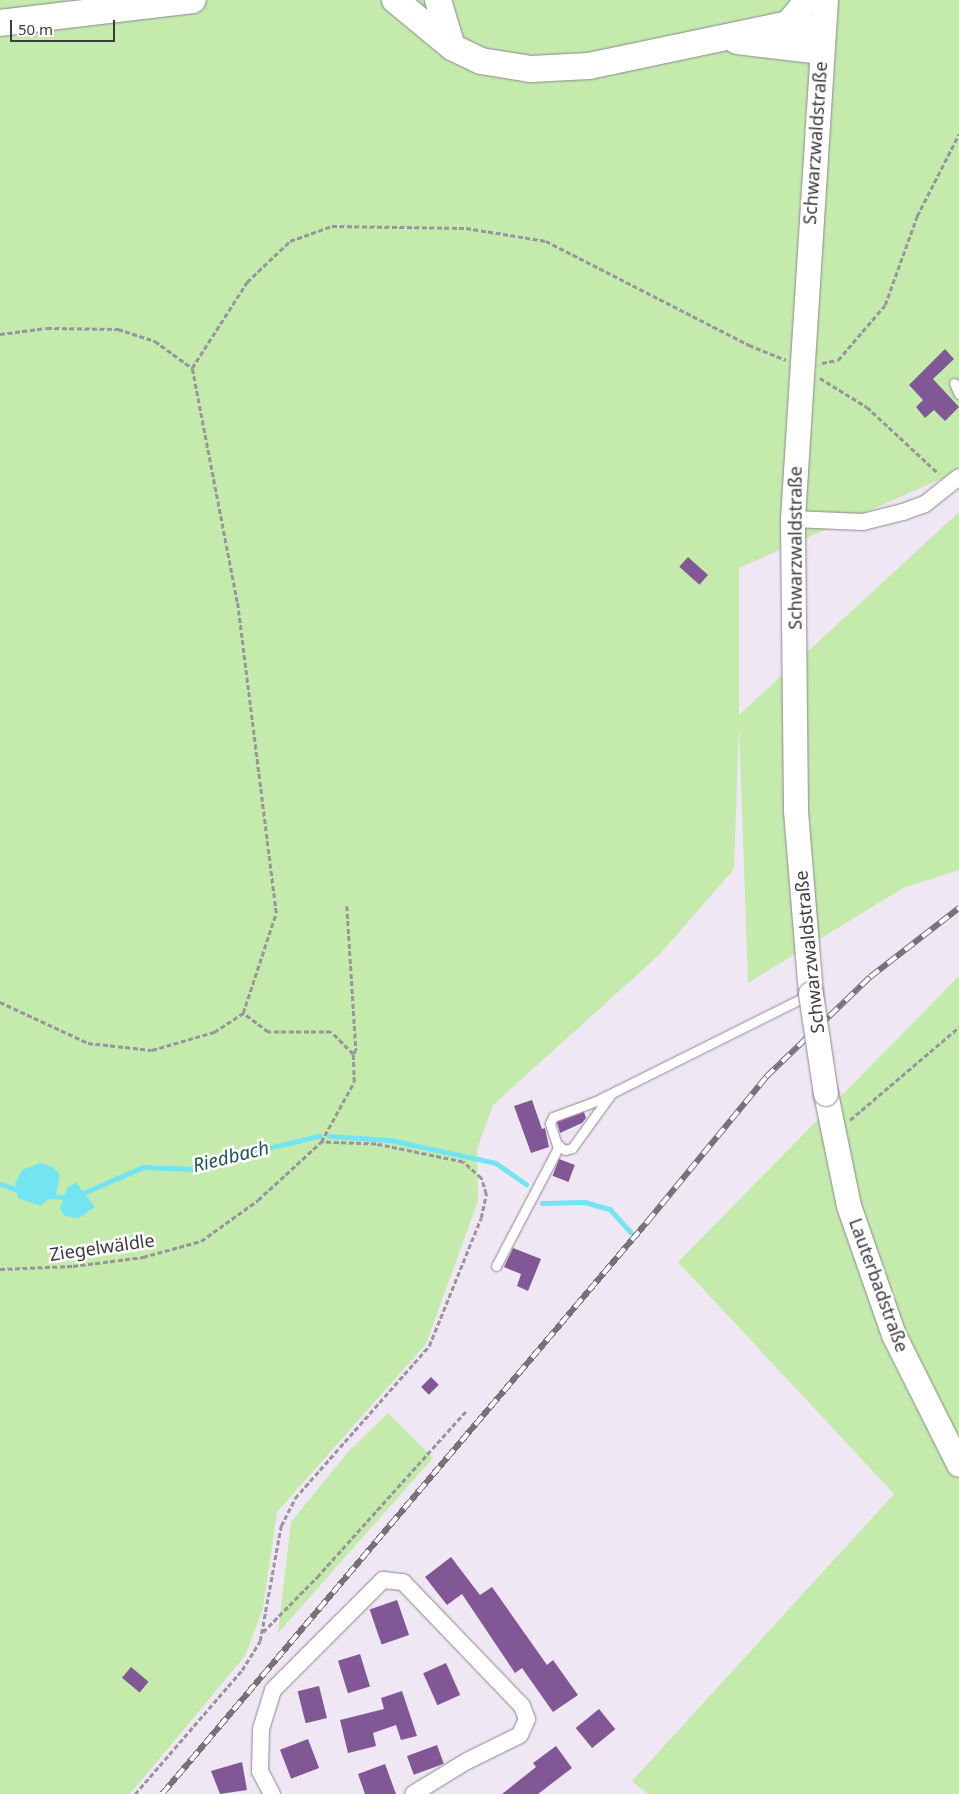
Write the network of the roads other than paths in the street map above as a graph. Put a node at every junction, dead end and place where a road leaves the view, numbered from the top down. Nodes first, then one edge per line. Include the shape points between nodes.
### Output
1 (192, 0) edge
2 (395, 0) edge
3 (438, 0) edge
4 (808, 0) edge
5 (826, 0) edge
6 (420, 12) edge
7 (0, 23) edge
8 (788, 24) junction
9 (722, 39) junction
10 (822, 44) junction
11 (452, 47) junction
12 (954, 383) dead end
13 (959, 394) edge
14 (955, 480) edge
15 (793, 519) junction
16 (811, 994) junction
17 (611, 1094) junction
18 (826, 1094) joint
19 (559, 1146) junction
20 (496, 1266) dead end
21 (959, 1465) edge
22 (272, 1794) edge
23 (413, 1794) edge

1 - 7 main road
2 - 6 main road
3 - 11 main road
4 - 8 main road
5 - 10 main road, Schwarzwaldstraße
6 - 11 main road
8 - 9 main road
8 - 10 main road via 807,26
9 - 10 main road
9 - 11 main road via 650,51 589,66 531,69 481,61
10 - 15 main road, Schwarzwaldstraße
12 - 13 lane
14 - 15 street via 925,504 863,522
15 - 16 main road, Schwarzwaldstraße via 796,810
16 - 17 lane
16 - 18 main road, Schwarzwaldstraße, bridge
17 - 19 lane via 572,1148 565,1150
17 - 19 lane via 553,1116 550,1123
18 - 21 main road, Lauterbadstraße via 850,1206 894,1335
19 - 20 lane
22 - 23 street via 260,1771 261,1729 273,1690 383,1580 403,1582 522,1706 527,1719 520,1736 467,1761

